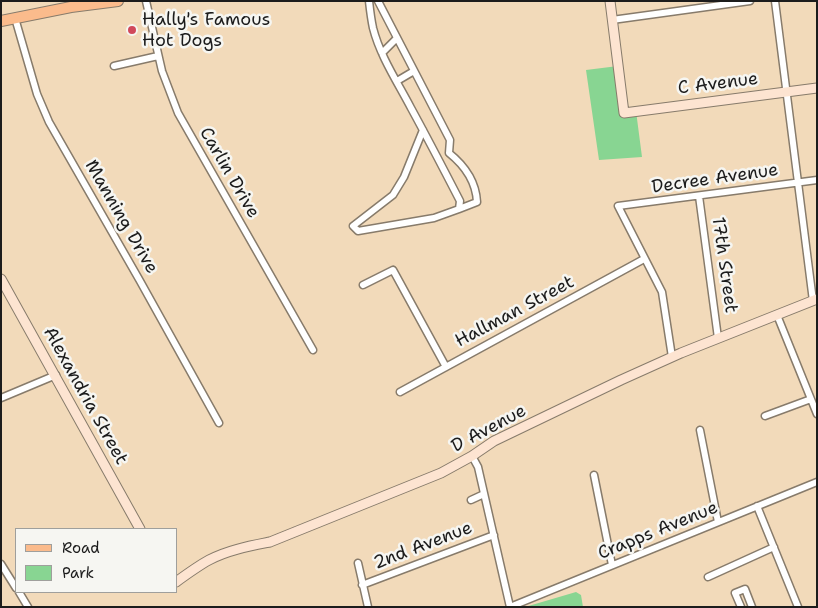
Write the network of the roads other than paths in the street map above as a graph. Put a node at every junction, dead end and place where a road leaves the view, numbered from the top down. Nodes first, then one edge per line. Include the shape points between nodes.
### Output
1 (118, 1) edge
2 (146, 1) edge
3 (369, 1) edge
4 (378, 1) edge
5 (610, 1) edge
6 (750, 1) edge
7 (775, 1) edge
8 (76, 4) edge
9 (15, 18) junction
10 (612, 20) junction
11 (1, 21) edge
12 (397, 38) junction
13 (382, 52) junction
14 (158, 56) junction
15 (114, 66) dead end
16 (414, 71) junction
17 (397, 81) junction
18 (817, 88) edge
19 (786, 92) junction
20 (423, 130) junction
21 (449, 153) junction
22 (438, 159) junction
23 (817, 180) edge
24 (798, 183) junction
25 (698, 196) junction
26 (459, 209) junction
27 (644, 259) junction
28 (1, 279) edge
29 (363, 285) dead end
30 (815, 300) edge
31 (777, 315) junction
32 (718, 338) junction
33 (313, 350) dead end
34 (672, 357) junction
35 (446, 367) junction
36 (56, 375) junction
37 (400, 392) dead end
38 (1, 398) edge
39 (811, 399) junction
40 (817, 414) edge
41 (765, 416) dead end
42 (219, 423) dead end
43 (700, 430) dead end
44 (472, 456) junction
45 (594, 475) dead end
46 (817, 482) edge
47 (484, 494) junction
48 (471, 500) dead end
49 (757, 506) junction
50 (718, 522) junction
51 (139, 528) edge
52 (494, 535) junction
53 (774, 547) junction
54 (358, 563) dead end
55 (1, 564) edge
56 (612, 565) junction
57 (708, 577) dead end
58 (178, 581) edge
59 (362, 585) junction
60 (15, 586) edge
61 (20, 593) edge
62 (28, 607) edge
63 (368, 607) edge
64 (510, 607) edge
65 (741, 607) edge
66 (752, 607) edge
67 (798, 607) edge

1 - 8 main road
2 - 14 street, Carlin Drive
3 - 13 street via 373,28
4 - 12 street
5 - 10 street
6 - 10 street
7 - 19 street
8 - 9 main road
9 - 11 main road
9 - 42 street, Manning Drive via 48,122
10 - 19 street, C Avenue via 624,113
12 - 13 street
12 - 16 street
13 - 17 street
14 - 15 street
14 - 33 street, Carlin Drive via 178,113
16 - 17 street
16 - 21 street via 450,140
17 - 20 street
18 - 19 street, C Avenue
19 - 24 street
20 - 22 street
20 - 26 street via 393,195 353,226 358,231 434,218
21 - 22 street
21 - 26 street via 467,172 476,193 477,202
22 - 26 street via 460,201
23 - 24 street, Decree Avenue
24 - 25 street, Decree Avenue
24 - 30 street
25 - 27 street, Decree Avenue via 618,206
25 - 32 street, 17th Street
27 - 34 street via 664,298
27 - 35 street, Hallman Street
28 - 36 street, Alexandria Street
29 - 35 street via 393,270
30 - 31 street, D Avenue
31 - 32 street, D Avenue
31 - 39 street
32 - 34 street, D Avenue
34 - 44 street, D Avenue via 494,441
35 - 37 street, Hallman Street
36 - 38 street
36 - 51 street, Alexandria Street
39 - 40 street
39 - 41 street
43 - 50 street
44 - 47 street
44 - 58 street, D Avenue via 428,478 270,542 218,556
45 - 56 street
46 - 49 street, Crapps Avenue
47 - 48 street
47 - 52 street
49 - 50 street, Crapps Avenue
49 - 53 street
50 - 56 street, Crapps Avenue
52 - 59 street, 2nd Avenue
52 - 64 street
53 - 57 street
53 - 67 street
54 - 59 street
55 - 60 street
56 - 64 street, Crapps Avenue
59 - 63 street
61 - 62 street
65 - 66 street via 735,593 745,589

